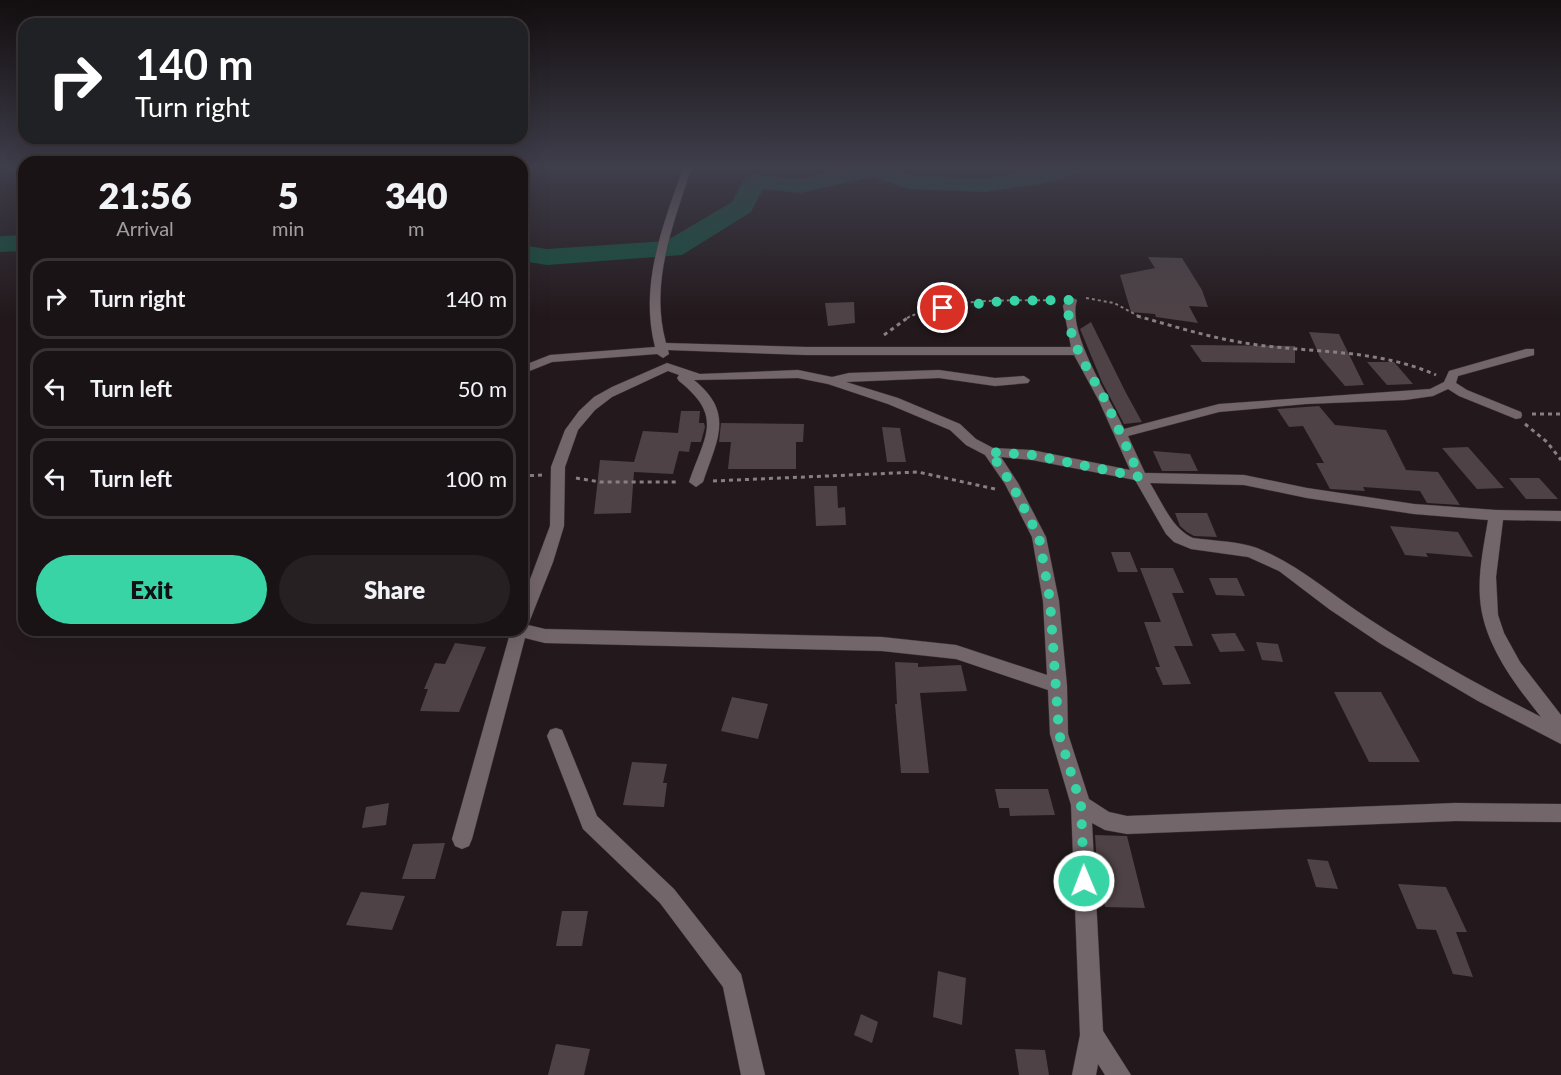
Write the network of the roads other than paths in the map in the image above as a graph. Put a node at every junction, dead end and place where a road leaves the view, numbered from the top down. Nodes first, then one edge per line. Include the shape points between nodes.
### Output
1 (671, 216) edge
2 (1071, 300) road end
3 (662, 348) junction
4 (1078, 351) junction
5 (1530, 352) dead end
6 (667, 367) junction
7 (528, 368) edge
8 (831, 381) junction
9 (1024, 381) dead end
10 (1449, 384) junction
11 (1516, 415) road end
12 (1121, 434) junction
13 (990, 452) junction
14 (1140, 477) junction
15 (696, 482) road end
16 (1496, 515) junction
17 (1561, 516) edge
18 (528, 604) edge
19 (528, 632) edge
20 (518, 636) edge
21 (1058, 686) junction
22 (1561, 728) edge
23 (555, 736) dead end
24 (1561, 736) edge
25 (1081, 805) junction
26 (1561, 813) edge
27 (462, 839) dead end
28 (1092, 1035) junction
29 (753, 1075) edge
30 (1084, 1075) edge
31 (1119, 1075) edge

1 - 3 street via 660,248 655,284
2 - 4 street via 1072,330
3 - 4 street
3 - 6 street
3 - 7 street via 550,359
4 - 12 street
5 - 10 street via 1453,374
6 - 8 street via 699,378 798,374
6 - 15 street via 703,392 712,406 714,426
6 - 18 street via 606,395 590,406 572,428 557,474 557,524
8 - 9 street via 939,374 995,382
8 - 13 street via 955,427
10 - 11 street
10 - 12 street via 1433,392 1405,396 1220,408
12 - 14 street
13 - 14 street via 1032,455
13 - 21 street via 1039,537
14 - 16 street via 1244,480 1359,502
14 - 24 street via 1179,538 1251,552 1284,567 1387,639
16 - 17 street
16 - 22 street via 1488,600 1495,633 1532,692
19 - 21 street via 545,636 882,644 956,652
20 - 27 street
21 - 25 street via 1059,734
23 - 29 street via 590,822 667,896 733,982
25 - 26 street via 1105,821 1127,825 1455,812
25 - 28 street
28 - 30 street
28 - 31 street

